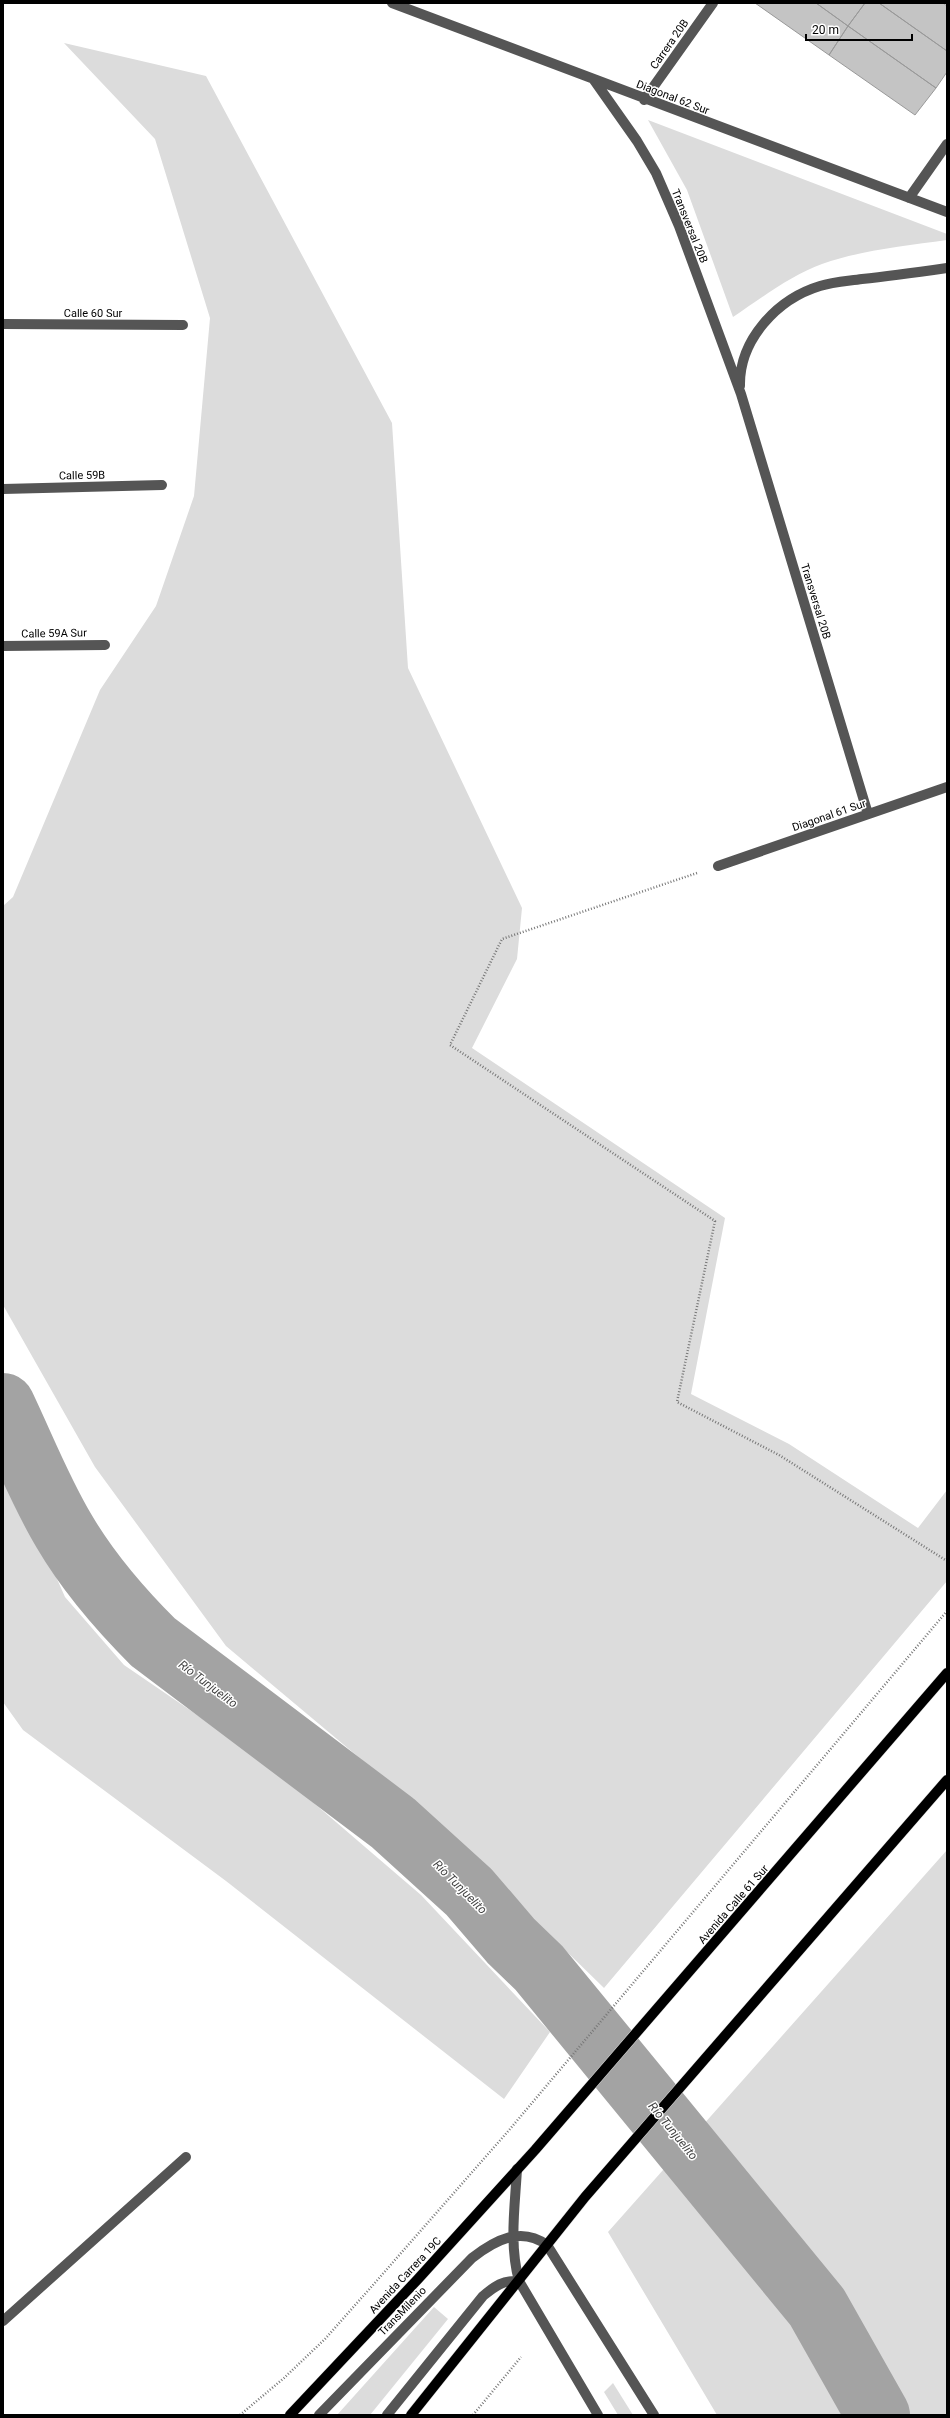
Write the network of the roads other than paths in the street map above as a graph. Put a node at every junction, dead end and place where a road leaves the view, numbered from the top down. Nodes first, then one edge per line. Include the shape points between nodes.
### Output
1 (392, 3) edge
2 (712, 3) edge
3 (594, 80) junction
4 (644, 100) junction
5 (947, 144) edge
6 (909, 198) junction
7 (947, 212) edge
8 (947, 268) edge
9 (3, 324) edge
10 (183, 325) dead end
11 (741, 394) junction
12 (162, 485) dead end
13 (3, 489) edge
14 (105, 644) dead end
15 (3, 646) edge
16 (947, 787) edge
17 (868, 814) junction
18 (718, 866) road end
19 (947, 1673) edge
20 (947, 1780) edge
21 (535, 2150) joint
22 (186, 2157) dead end
23 (518, 2169) junction
24 (512, 2236) junction
25 (547, 2245) junction
26 (519, 2281) junction
27 (3, 2321) edge
28 (290, 2415) edge
29 (319, 2415) edge
30 (387, 2415) edge
31 (411, 2415) edge
32 (598, 2415) edge
33 (654, 2415) edge

1 - 3 street, Diagonal 62 Sur
2 - 4 street, Carrera 20B
3 - 4 street, Diagonal 62 Sur
3 - 11 street, Transversal 20B via 656,173 679,226
4 - 6 street, Diagonal 62 Sur
5 - 6 street
6 - 7 street, Diagonal 62 Sur
8 - 11 street, Transversal 20B via 820,286 798,295 769,316 756,333 740,371
9 - 10 street, Calle 60 Sur
11 - 17 street, Transversal 20B
12 - 13 street, Calle 59B
14 - 15 street, Calle 59A Sur
16 - 17 street, Diagonal 61 Sur
17 - 18 street, Diagonal 61 Sur
19 - 21 main road, Avenida Calle 61 Sur
20 - 25 main road
21 - 23 main road, Avenida Carrera 19C
22 - 27 street
23 - 24 street
23 - 28 main road, Avenida Carrera 19C
24 - 25 street, TransMilenio via 525,2235 537,2238
24 - 26 street
24 - 29 street, TransMilenio via 492,2244 472,2258
25 - 26 main road
25 - 33 street
26 - 30 street via 507,2280 495,2285 483,2296
26 - 31 main road
26 - 32 street

